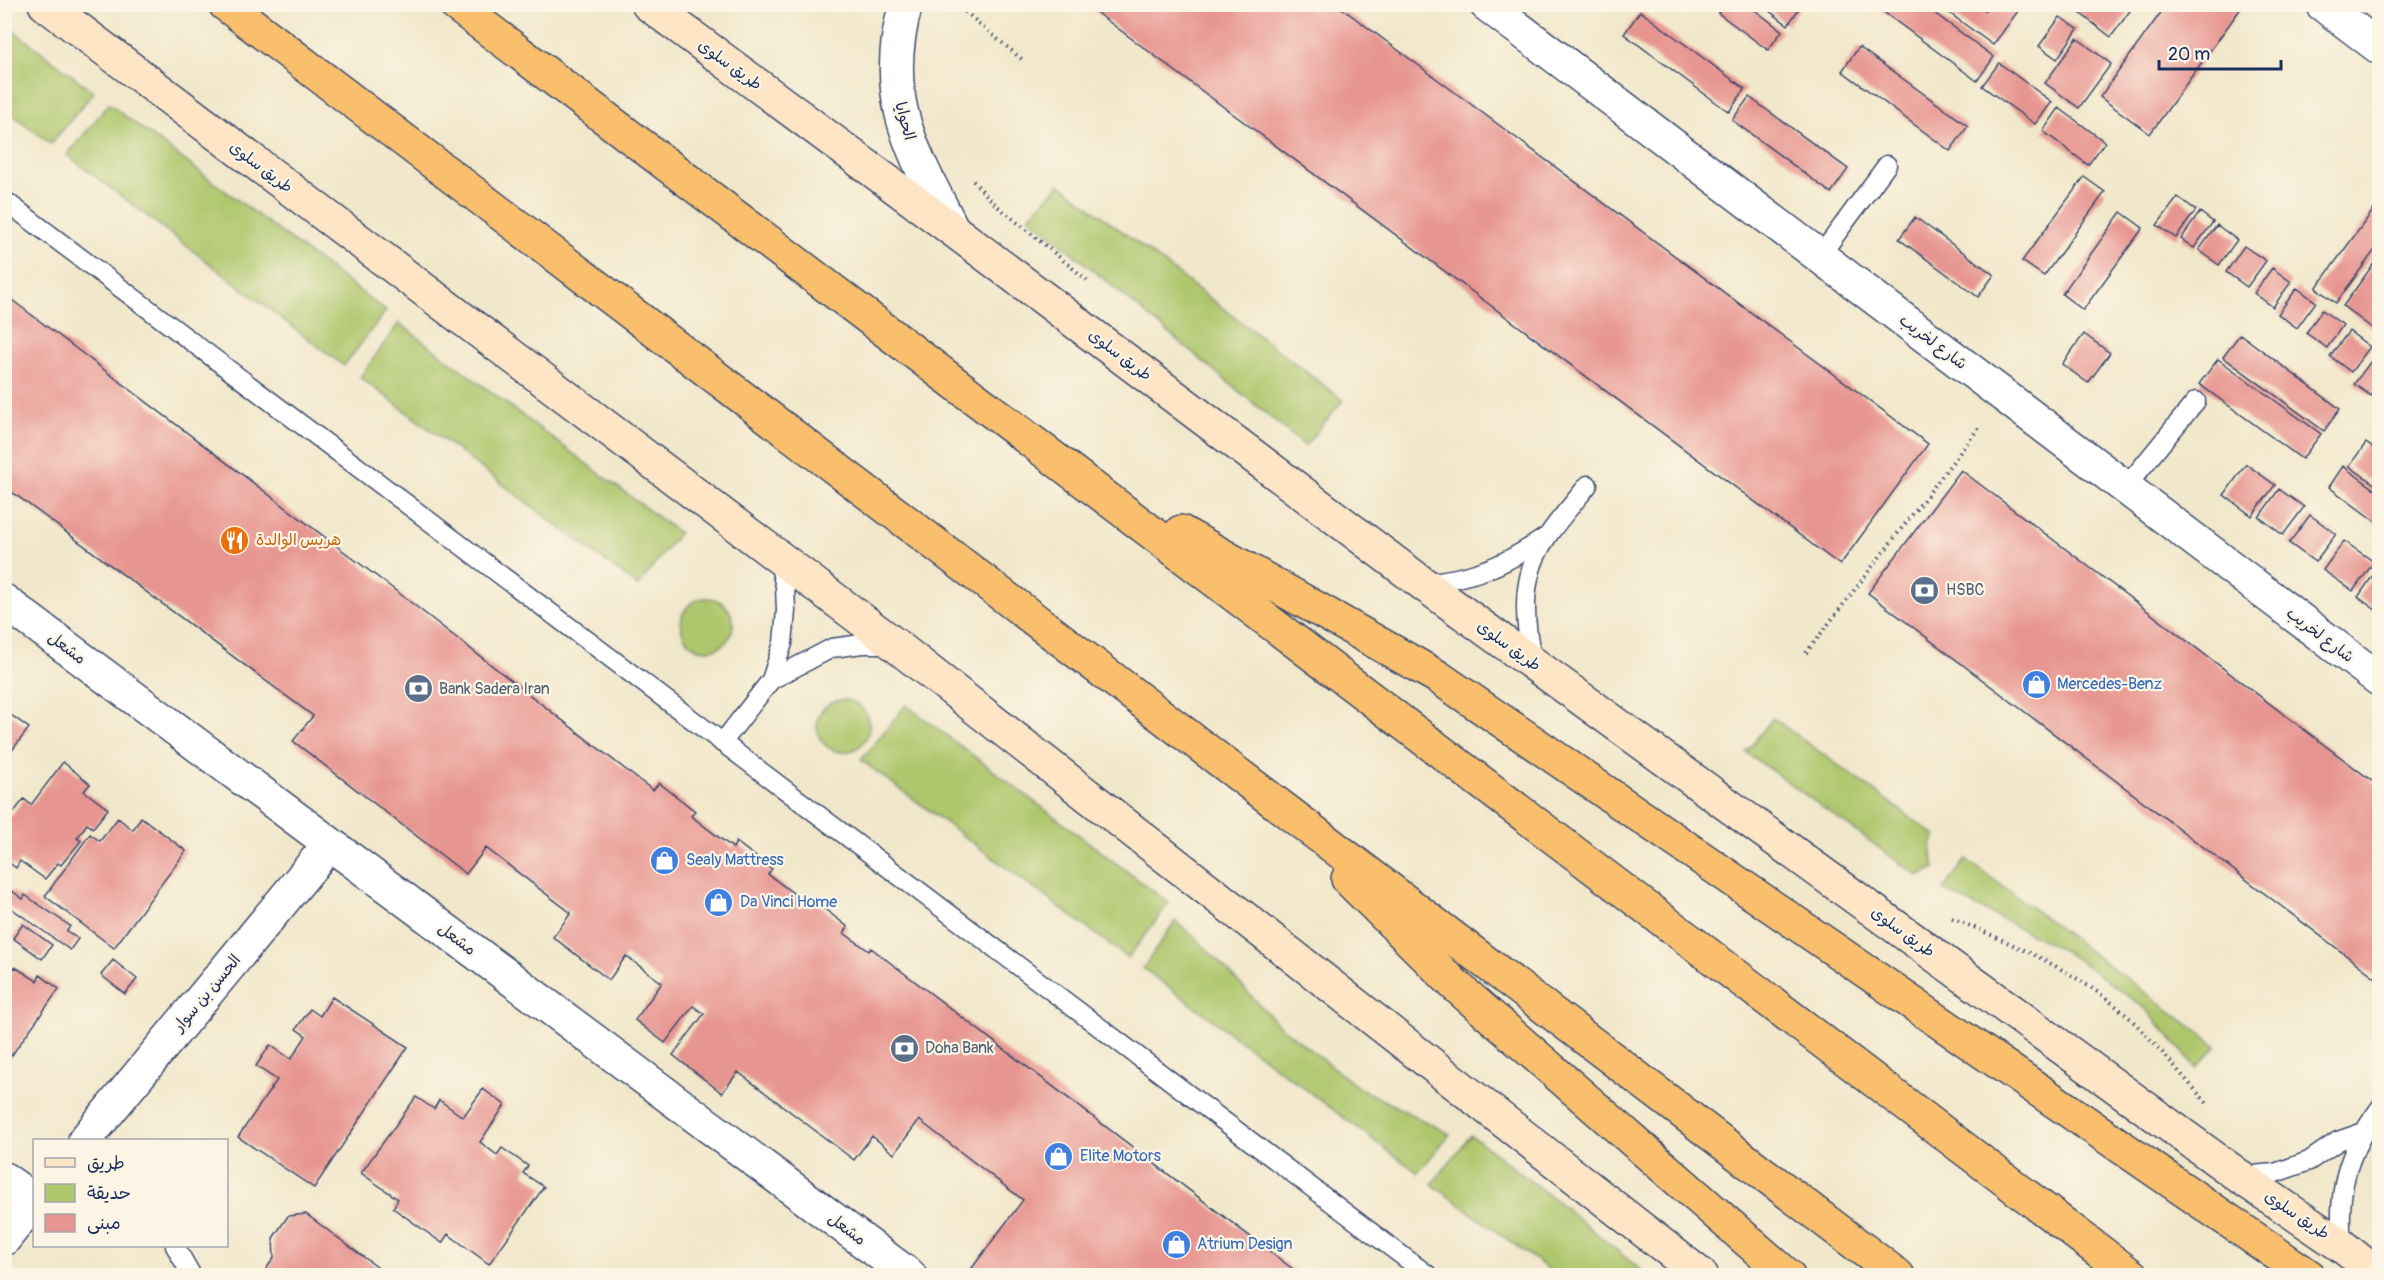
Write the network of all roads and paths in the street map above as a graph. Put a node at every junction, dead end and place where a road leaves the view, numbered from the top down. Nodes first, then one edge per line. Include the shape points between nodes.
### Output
1 (45, 4) edge
2 (225, 4) edge
3 (455, 4) edge
4 (648, 4) edge
5 (906, 4) edge
6 (956, 4) edge
7 (1486, 4) edge
8 (2332, 7) edge
9 (2379, 48) edge
10 (1025, 62) dead end
11 (1887, 165) dead end
12 (971, 180) dead end
13 (4, 201) edge
14 (953, 230) junction
15 (1820, 256) junction
16 (1096, 287) dead end
17 (2004, 396) junction
18 (2196, 401) dead end
19 (1072, 471) junction
20 (1588, 485) dead end
21 (2125, 488) junction
22 (1548, 536) junction
23 (778, 559) junction
24 (1422, 583) junction
25 (4, 601) edge
26 (894, 644) junction
27 (1806, 653) dead end
28 (1533, 663) junction
29 (771, 680) junction
30 (2379, 680) edge
31 (722, 744) junction
32 (1253, 784) junction
33 (329, 845) junction
34 (1949, 917) dead end
35 (2212, 1108) dead end
36 (2379, 1108) edge
37 (2361, 1133) junction
38 (97, 1136) edge
39 (2239, 1176) junction
40 (4, 1179) edge
41 (33, 1200) edge
42 (33, 1202) edge
43 (4, 1239) edge
44 (2342, 1246) junction
45 (177, 1247) edge
46 (192, 1275) edge
47 (910, 1275) edge
48 (1429, 1275) edge
49 (1702, 1275) edge
50 (1788, 1275) edge
51 (1898, 1275) edge
52 (2132, 1275) edge
53 (2309, 1275) edge
54 (2379, 1275) edge

1 - 23 main road, طريق سلوى
2 - 32 highway
3 - 19 highway
4 - 14 main road, طريق سلوى
5 - 14 street, الحوايا via 895,69 899,106 909,141
6 - 10 path
7 - 15 street, شارع لخريب
8 - 9 street
11 - 15 lane
12 - 16 path
13 - 31 lane
14 - 24 main road, طريق سلوى
15 - 17 street, شارع لخريب
17 - 21 street, شارع لخريب
17 - 27 path
18 - 21 lane
19 - 52 highway
19 - 53 highway via 1438,677
20 - 22 lane
21 - 30 street, شارع لخريب
22 - 24 lane via 1517,557 1486,571 1455,580
22 - 28 lane via 1531,569 1526,600 1526,631
23 - 26 main road, طريق سلوى
23 - 29 lane via 786,611 783,643
24 - 28 main road, طريق سلوى
25 - 33 street, مشعل
26 - 29 lane via 832,648
26 - 49 main road, طريق سلوى
28 - 39 main road, طريق سلوى
29 - 31 lane
31 - 48 lane
32 - 50 highway via 1455,985
32 - 51 highway
33 - 38 street, الحسن بن سوار
33 - 47 street, مشعل
34 - 35 path via 2064,970 2123,1012
36 - 37 lane
37 - 39 lane via 2338,1141 2309,1161 2275,1173
37 - 44 lane via 2342,1185
39 - 44 main road, طريق سلوى
40 - 41 street
42 - 43 street
44 - 54 main road, طريق سلوى
45 - 46 lane

